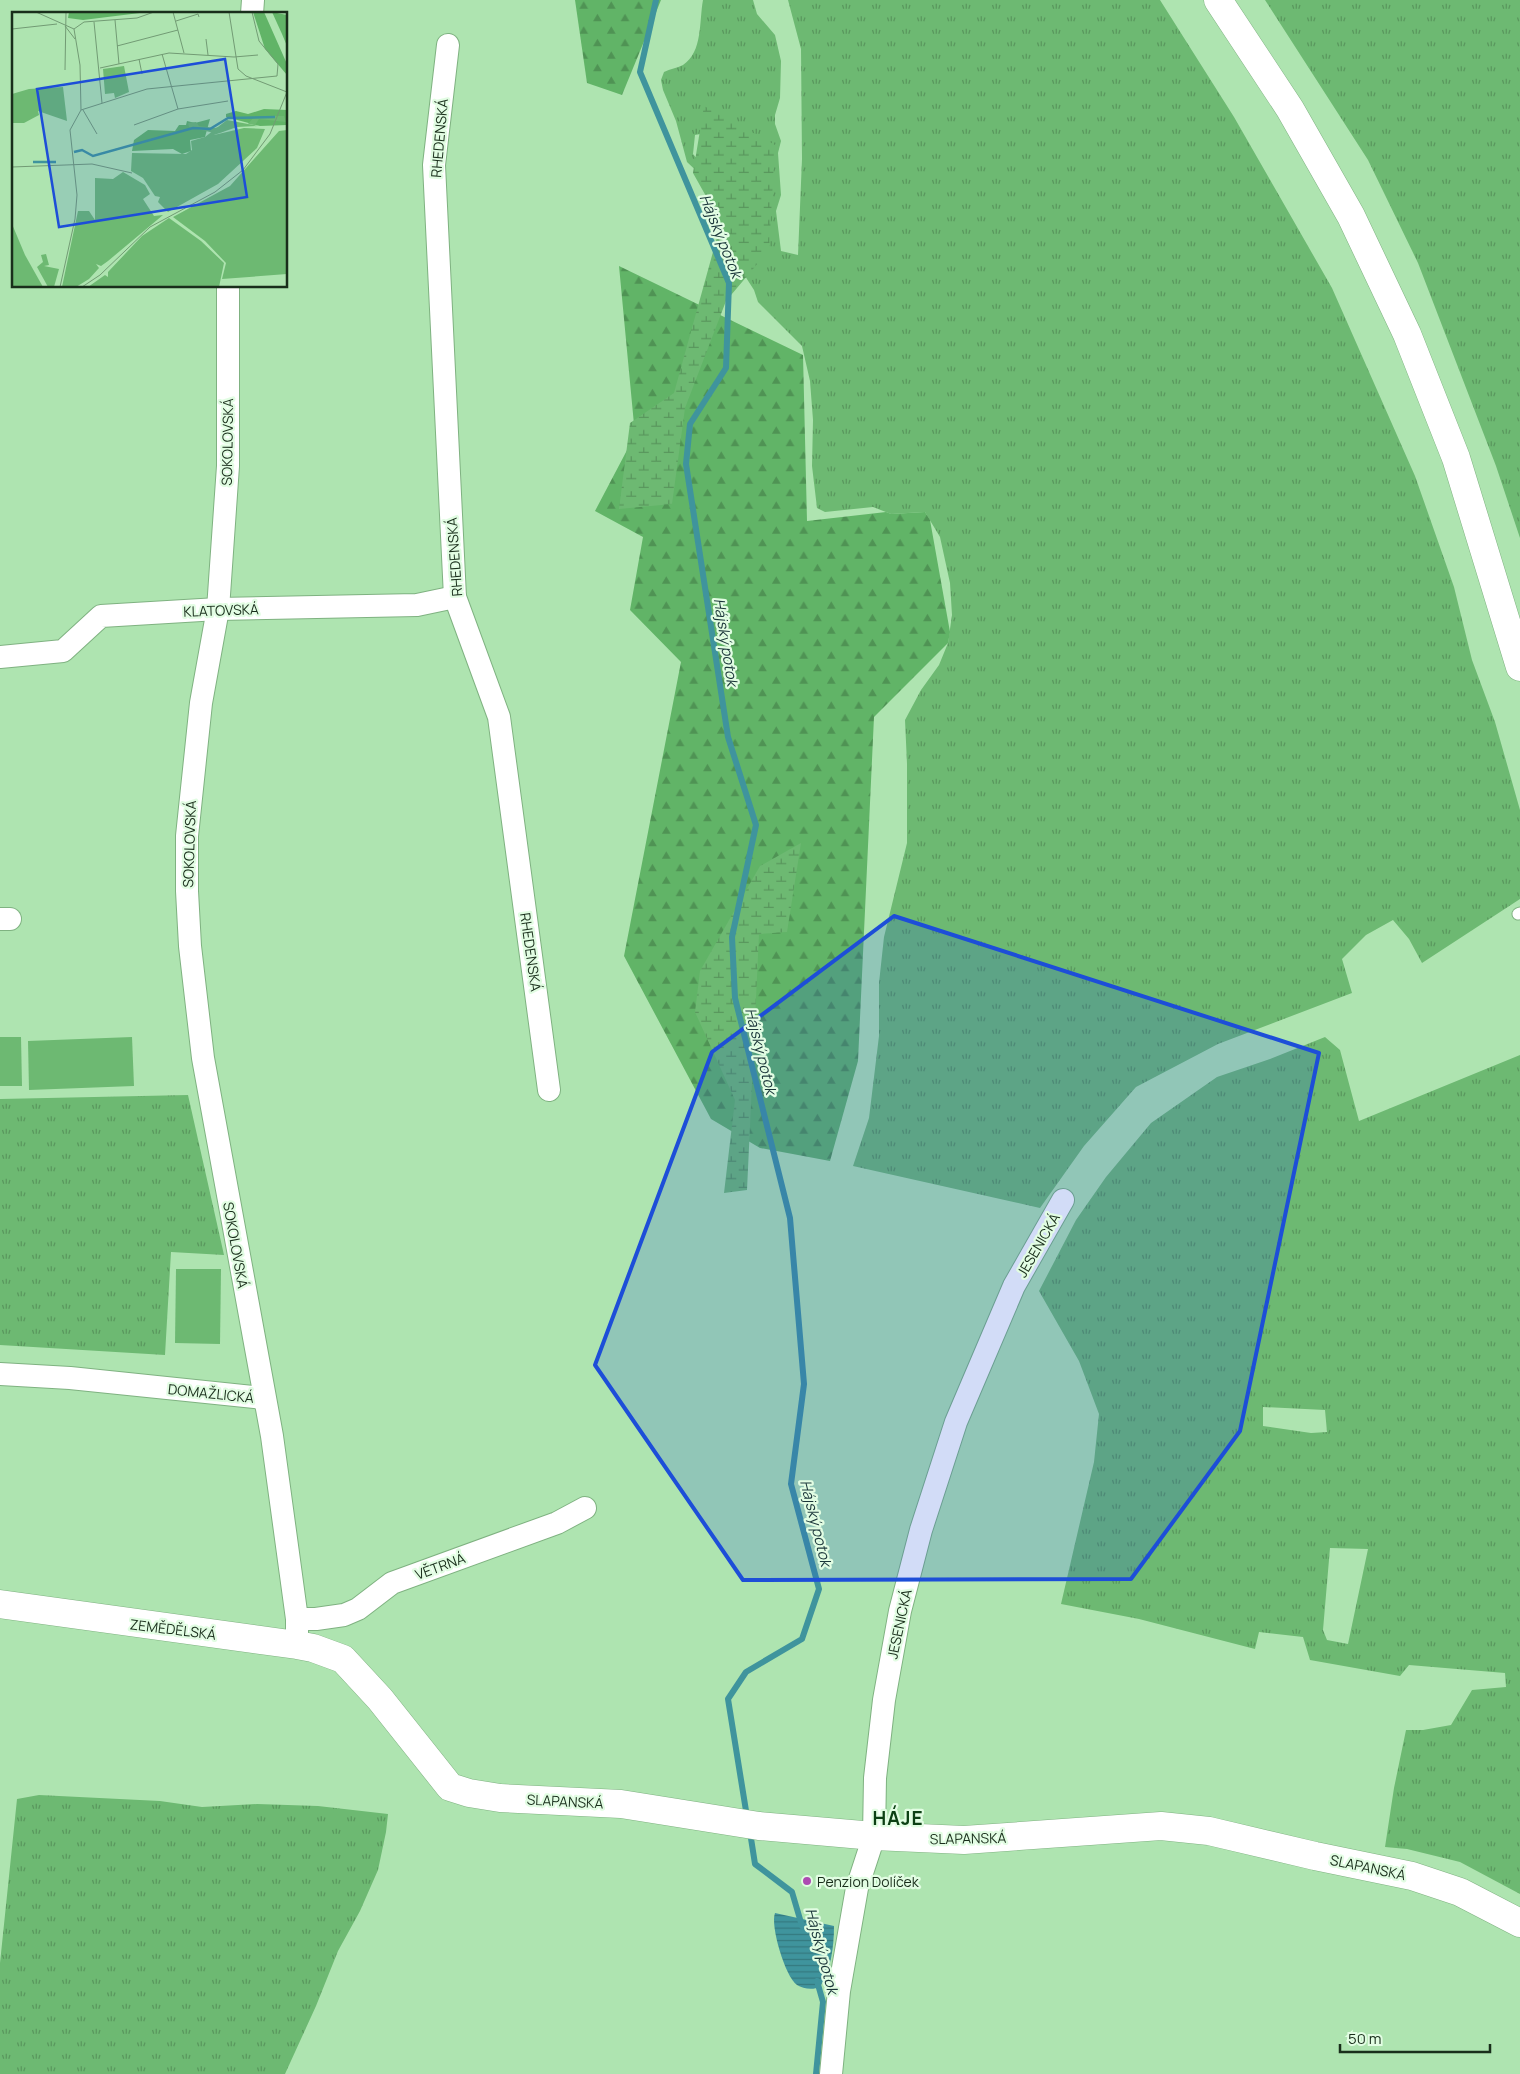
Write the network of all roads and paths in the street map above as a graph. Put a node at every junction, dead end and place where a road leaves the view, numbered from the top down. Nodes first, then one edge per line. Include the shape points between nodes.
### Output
1 (1218, 0) edge
2 (448, 45) dead end
3 (228, 288) edge
4 (455, 597) junction
5 (218, 609) junction
6 (0, 656) edge
7 (1520, 667) edge
8 (550, 1090) dead end
9 (1063, 1200) dead end
10 (0, 1374) edge
11 (264, 1398) junction
12 (585, 1508) dead end
13 (0, 1604) edge
14 (297, 1632) junction
15 (344, 1659) joint
16 (874, 1836) junction
17 (1520, 1923) edge
18 (831, 2074) edge

1 - 7 street via 1290,109 1347,208 1407,334 1456,458
2 - 4 street, RHEDENSKÁ via 434,165
3 - 5 street, SOKOLOVSKÁ via 228,466
4 - 5 street, KLATOVSKÁ via 417,605
4 - 8 street, RHEDENSKÁ via 499,717
5 - 6 street, KLATOVSKÁ via 101,616 63,651
5 - 11 street, SOKOLOVSKÁ via 200,703 186,836 190,946 203,1058
9 - 16 street, JESENICKÁ via 1010,1295 956,1422 921,1530 900,1611 884,1700 875,1778
10 - 11 street, DOMAŽLICKÁ
11 - 14 street, DOMAŽLICKÁ
12 - 14 street, VĚTRNÁ via 557,1523 392,1583 358,1609 344,1615 316,1619
13 - 14 street, ZEMĚDĚLSKÁ
14 - 15 street, ZEMĚDĚLSKÁ
15 - 16 street, SLAPANSKÁ via 450,1787 500,1798 621,1804 759,1826
16 - 17 street, SLAPANSKÁ via 964,1840 1161,1826 1209,1831 1412,1876 1460,1892
16 - 18 street, JESENICKÁ via 857,1888 839,1991

